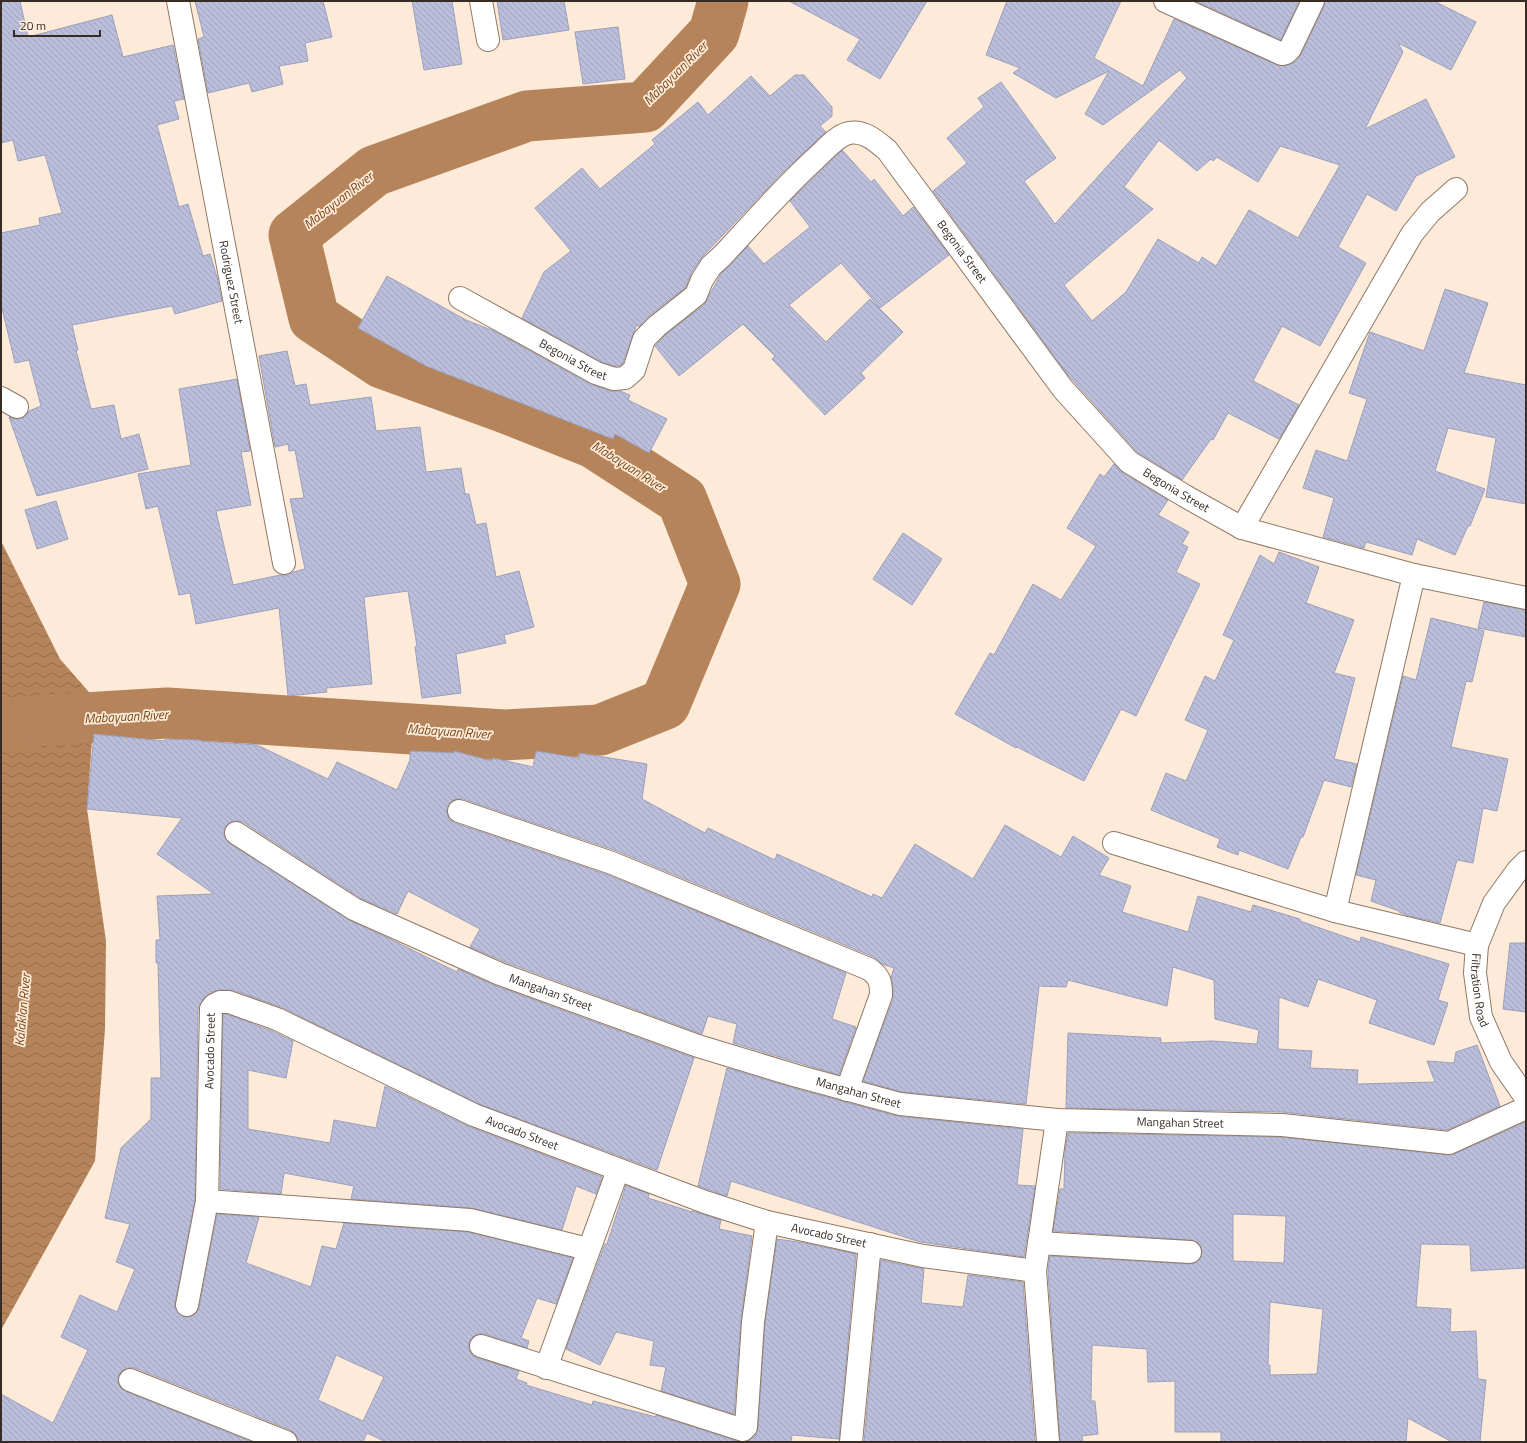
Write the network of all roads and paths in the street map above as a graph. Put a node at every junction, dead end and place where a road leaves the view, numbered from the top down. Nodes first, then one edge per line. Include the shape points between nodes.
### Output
1 (178, 1) edge
2 (481, 1) edge
3 (1165, 1) edge
4 (1313, 1) edge
5 (488, 40) dead end
6 (1456, 189) dead end
7 (460, 298) dead end
8 (1242, 528) junction
9 (284, 563) dead end
10 (1414, 575) junction
11 (1526, 598) edge
12 (459, 811) dead end
13 (236, 832) dead end
14 (1114, 843) dead end
15 (1526, 862) edge
16 (1335, 911) junction
17 (1477, 945) junction
18 (847, 1090) junction
19 (1526, 1098) edge
20 (1526, 1108) edge
21 (1057, 1120) junction
22 (618, 1170) junction
23 (207, 1201) junction
24 (767, 1222) junction
25 (1039, 1243) junction
26 (870, 1244) junction
27 (588, 1249) junction
28 (1190, 1252) dead end
29 (1035, 1271) junction
30 (187, 1305) dead end
31 (481, 1346) dead end
32 (546, 1368) junction
33 (130, 1380) dead end
34 (286, 1442) edge
35 (851, 1442) edge
36 (1048, 1442) edge

1 - 9 street, Rodriguez Street
2 - 5 street
3 - 4 street via 1282,54 1290,48
6 - 8 street via 1430,212 1412,234
7 - 8 street, Begonia Street via 596,373 614,379 625,378 634,370 644,339 656,326 696,295 712,266 788,184 832,143 848,133 861,132 887,150 1063,389 1130,462
8 - 10 street, Begonia Street
10 - 11 street, Begonia Street
10 - 16 street
12 - 18 street via 612,863 869,969 877,976 881,995
13 - 18 street, Mangahan Street via 354,909 500,974 698,1046
14 - 16 street
15 - 17 street, Filtration Road via 1494,903
16 - 17 street
17 - 19 street, Filtration Road via 1475,973 1481,1017 1501,1062
18 - 21 street, Mangahan Street via 900,1104
20 - 21 street, Mangahan Street via 1449,1143 1282,1125
21 - 25 street
22 - 23 street, Avocado Street via 474,1115 277,1019 230,1002 220,1002 214,1004 211,1010
22 - 24 street, Avocado Street
22 - 27 street
23 - 27 street via 470,1220
23 - 30 street
24 - 26 street, Avocado Street
24 - 32 street via 753,1322 745,1429 740,1431
25 - 28 street
25 - 29 street
26 - 29 street, Avocado Street via 923,1256
26 - 35 street
27 - 32 street
29 - 36 street
31 - 32 street
33 - 34 street

